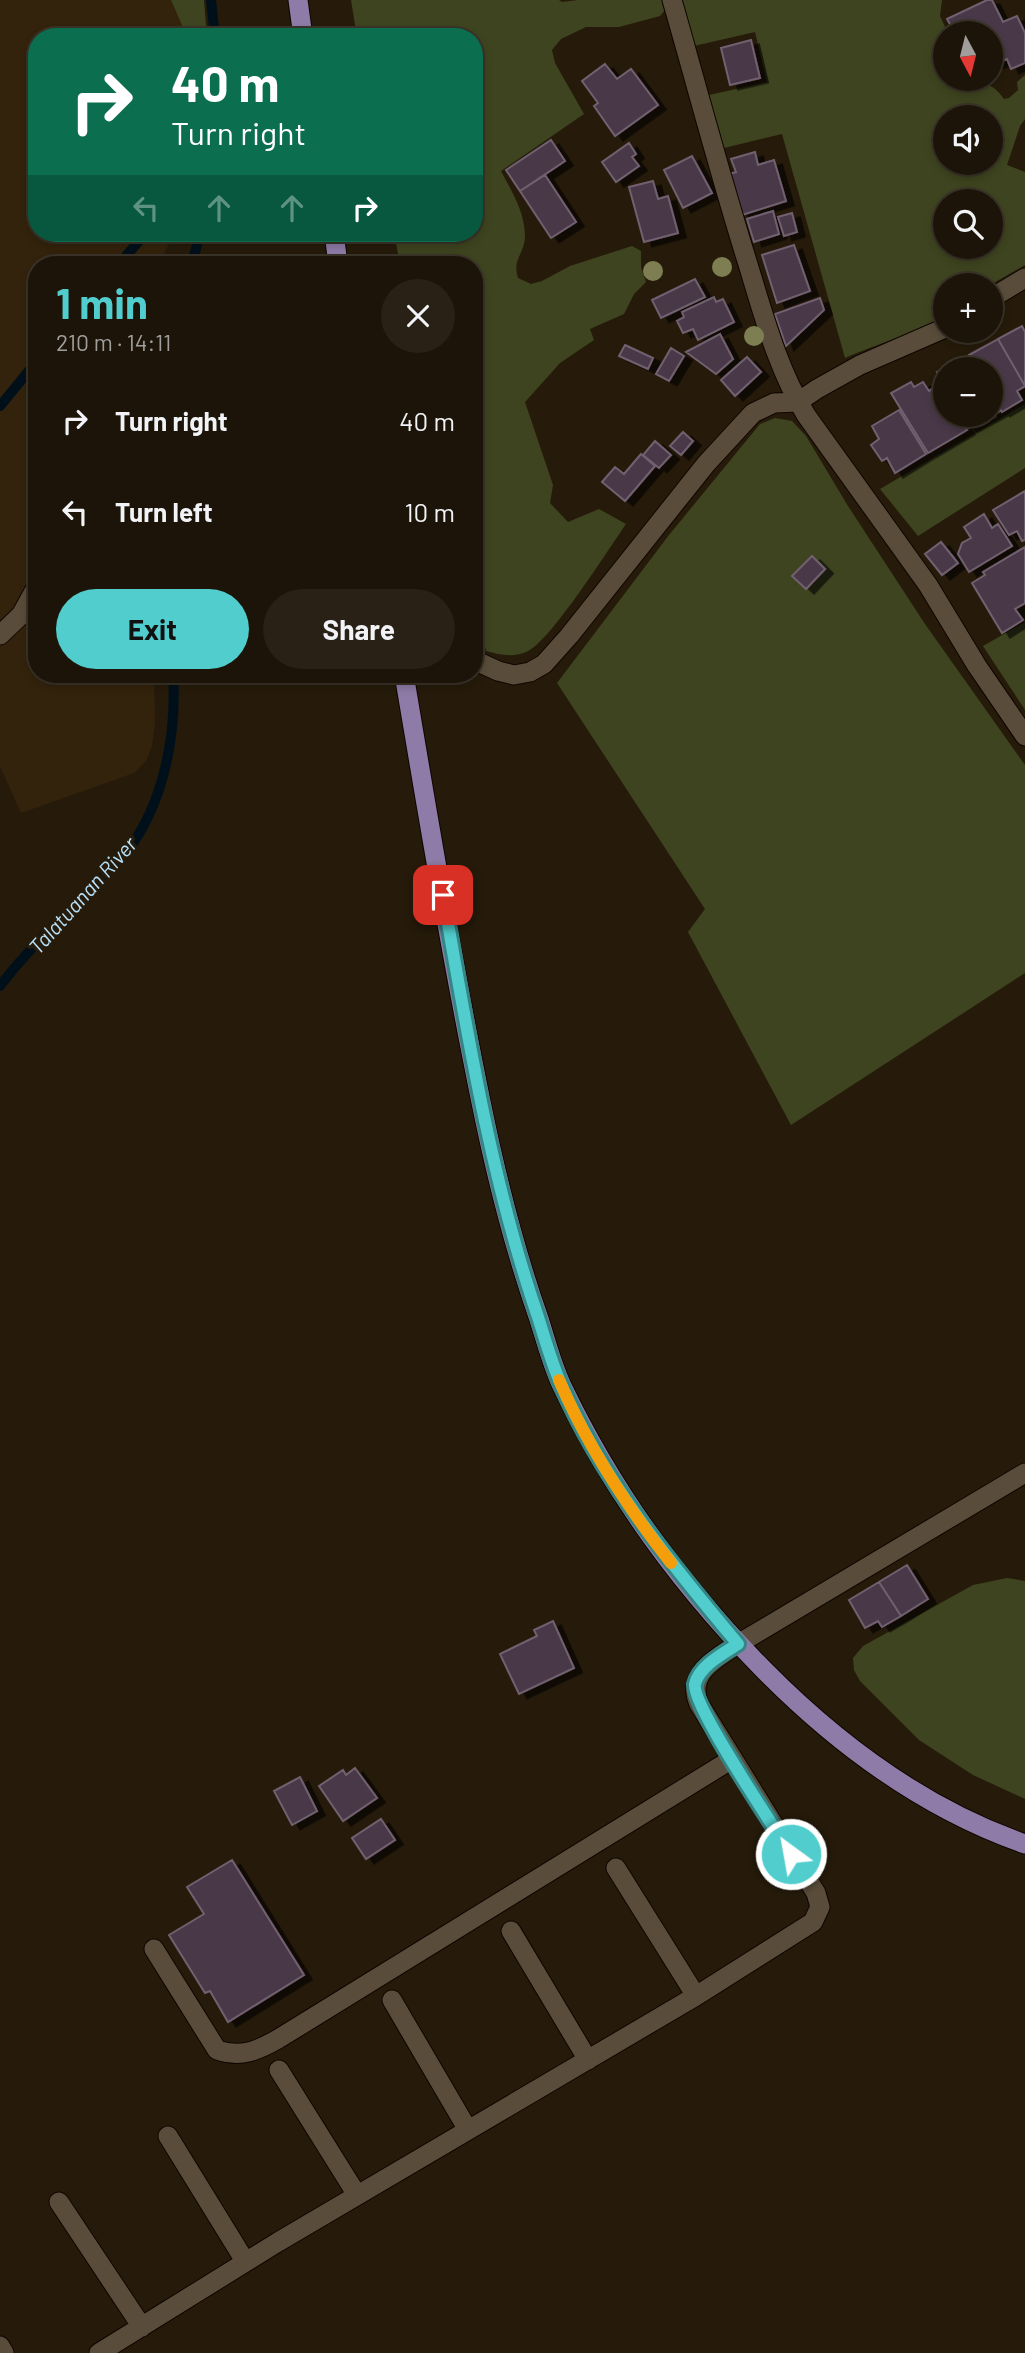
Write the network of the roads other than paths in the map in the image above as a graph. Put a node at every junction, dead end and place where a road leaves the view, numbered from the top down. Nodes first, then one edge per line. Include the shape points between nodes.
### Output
1 (298, 0) edge
2 (671, 0) edge
3 (302, 28) edge
4 (1025, 278) edge
5 (1003, 291) edge
6 (933, 333) edge
7 (798, 402) junction
8 (28, 602) edge
9 (0, 635) edge
10 (483, 664) edge
11 (406, 683) edge
12 (1025, 736) edge
13 (1025, 1473) edge
14 (738, 1644) junction
15 (732, 1759) junction
16 (1025, 1844) edge
17 (616, 1868) dead end
18 (511, 1931) dead end
19 (154, 1949) dead end
20 (696, 1996) junction
21 (392, 2000) dead end
22 (588, 2060) junction
23 (279, 2070) dead end
24 (468, 2130) junction
25 (168, 2136) dead end
26 (357, 2195) junction
27 (60, 2202) dead end
28 (245, 2261) junction
29 (142, 2327) junction
30 (0, 2346) edge
31 (4, 2353) edge
32 (99, 2353) edge

1 - 3 main road
2 - 7 street via 761,308
4 - 5 street
6 - 7 street via 860,365
7 - 10 street via 775,403 754,413 706,464 544,664 514,675
7 - 12 street via 928,585
8 - 9 street
11 - 14 main road via 496,1175 560,1382 600,1460 646,1531
13 - 14 street
14 - 15 street via 706,1668 695,1685 699,1704
14 - 16 main road via 838,1739 889,1775 956,1815
15 - 19 street via 253,2052 217,2050
15 - 20 street via 816,1893 820,1908 813,1922
17 - 20 street
18 - 22 street
20 - 22 street
21 - 24 street
22 - 24 street
23 - 26 street
24 - 26 street
25 - 28 street
26 - 28 street
27 - 29 street
28 - 29 street
29 - 32 street
30 - 31 street

